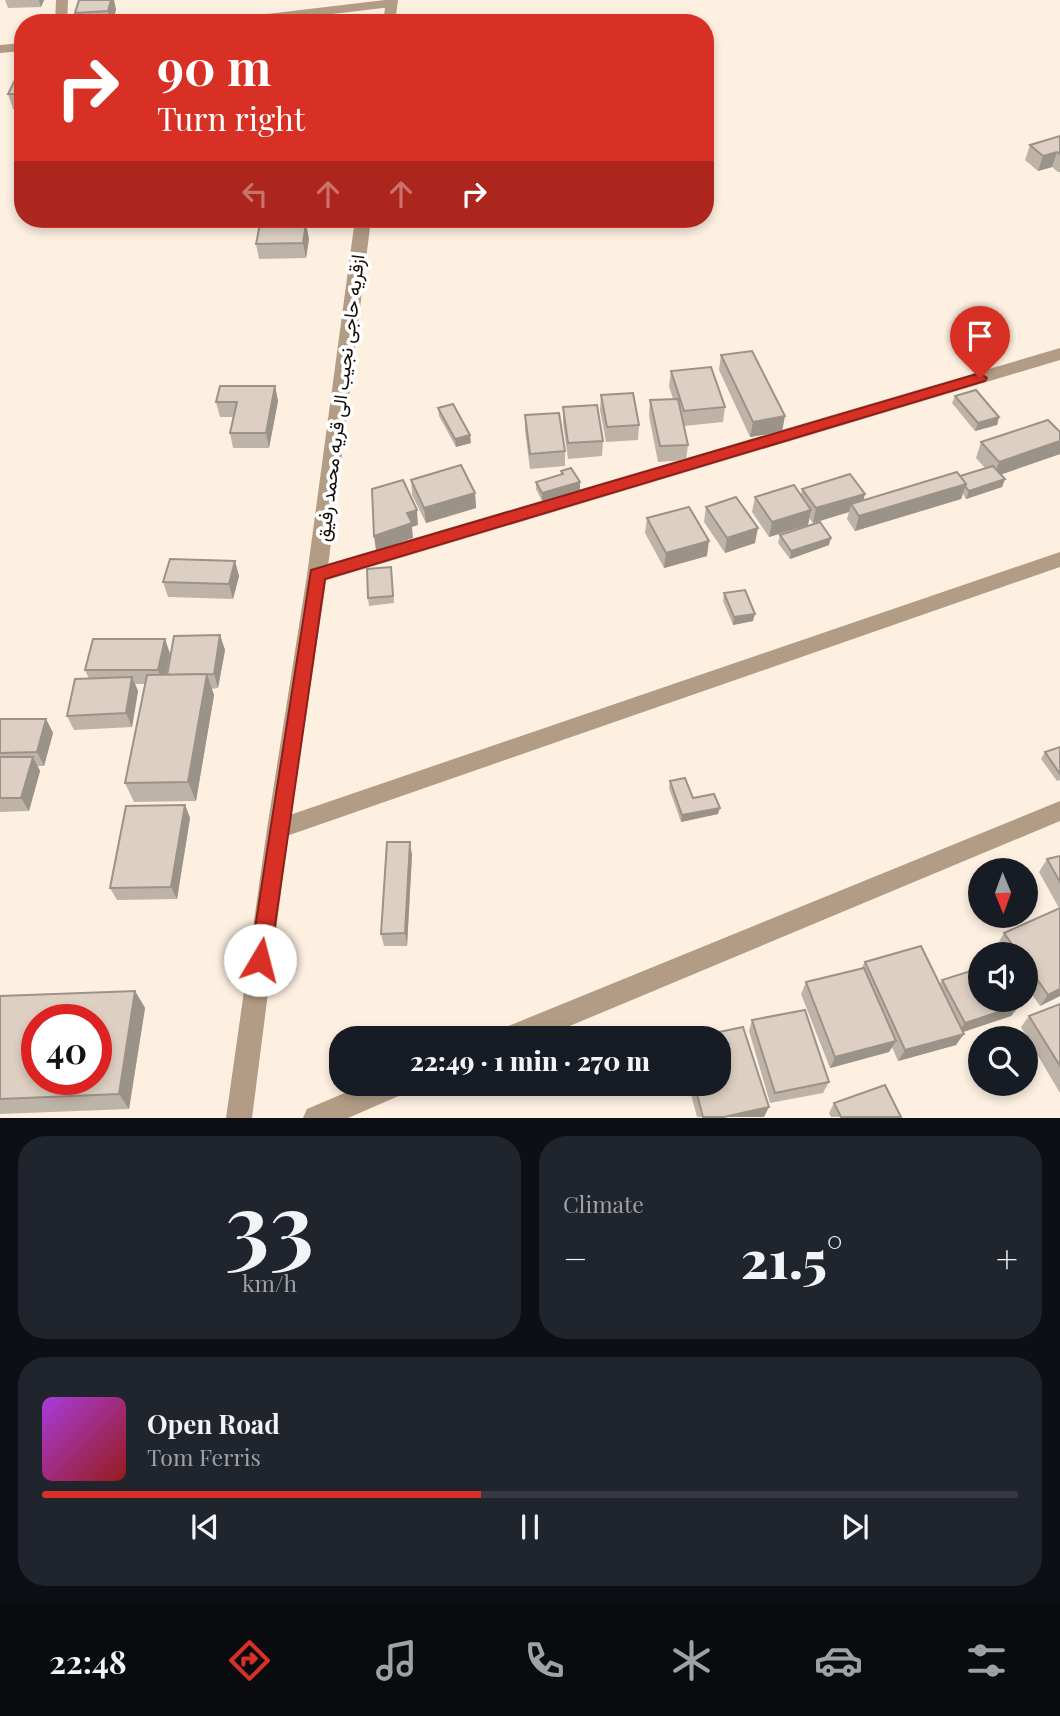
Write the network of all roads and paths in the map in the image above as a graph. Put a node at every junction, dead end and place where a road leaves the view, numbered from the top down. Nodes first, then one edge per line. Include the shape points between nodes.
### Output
1 (391, 1) edge
2 (293, 14) edge
3 (4, 49) edge
4 (0, 63) edge
5 (362, 228) edge
6 (1060, 354) edge
7 (1060, 559) edge
8 (317, 575) junction
9 (1060, 811) edge
10 (278, 829) junction
11 (539, 1026) edge
12 (368, 1096) edge
13 (239, 1118) edge
14 (316, 1118) edge

1 - 2 street
3 - 4 street
5 - 8 street, ازقریه حاجی نجیب الی قریه محمد رفیق
6 - 8 street
7 - 10 street
8 - 10 street, ازقریه حاجی نجیب الی قریه محمد رفیق
9 - 11 street
10 - 13 street, ازقریه حاجی نجیب الی قریه محمد رفیق
12 - 14 street

